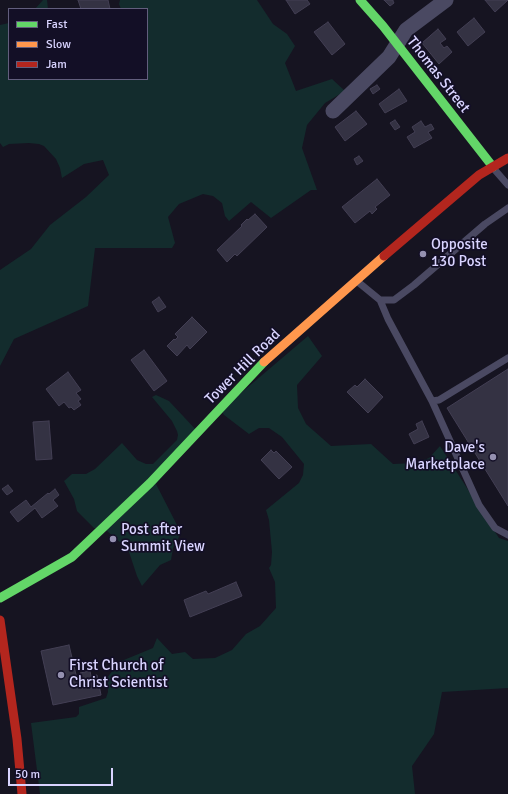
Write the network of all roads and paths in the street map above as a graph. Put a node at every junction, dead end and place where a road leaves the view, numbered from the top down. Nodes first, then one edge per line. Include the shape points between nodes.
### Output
1 (360, 0) edge
2 (446, 0) edge
3 (396, 44) junction
4 (333, 111) dead end
5 (508, 158) edge
6 (493, 167) junction
7 (508, 185) edge
8 (508, 208) edge
9 (356, 281) junction
10 (380, 300) junction
11 (508, 358) edge
12 (432, 401) junction
13 (508, 535) edge
14 (0, 598) edge
15 (0, 620) edge
16 (22, 794) edge

1 - 3 main road, Thomas Street
2 - 3 street via 406,30
3 - 4 street via 389,57
3 - 6 main road, Thomas Street
5 - 6 main road, Tower Hill Road
6 - 7 lane
6 - 9 main road, Tower Hill Road via 479,175
8 - 10 lane via 394,300
9 - 10 lane
9 - 14 main road, Tower Hill Road via 265,362 150,483 72,557
10 - 12 lane
11 - 12 lane via 439,400
12 - 13 lane via 479,505 495,528
15 - 16 main road

